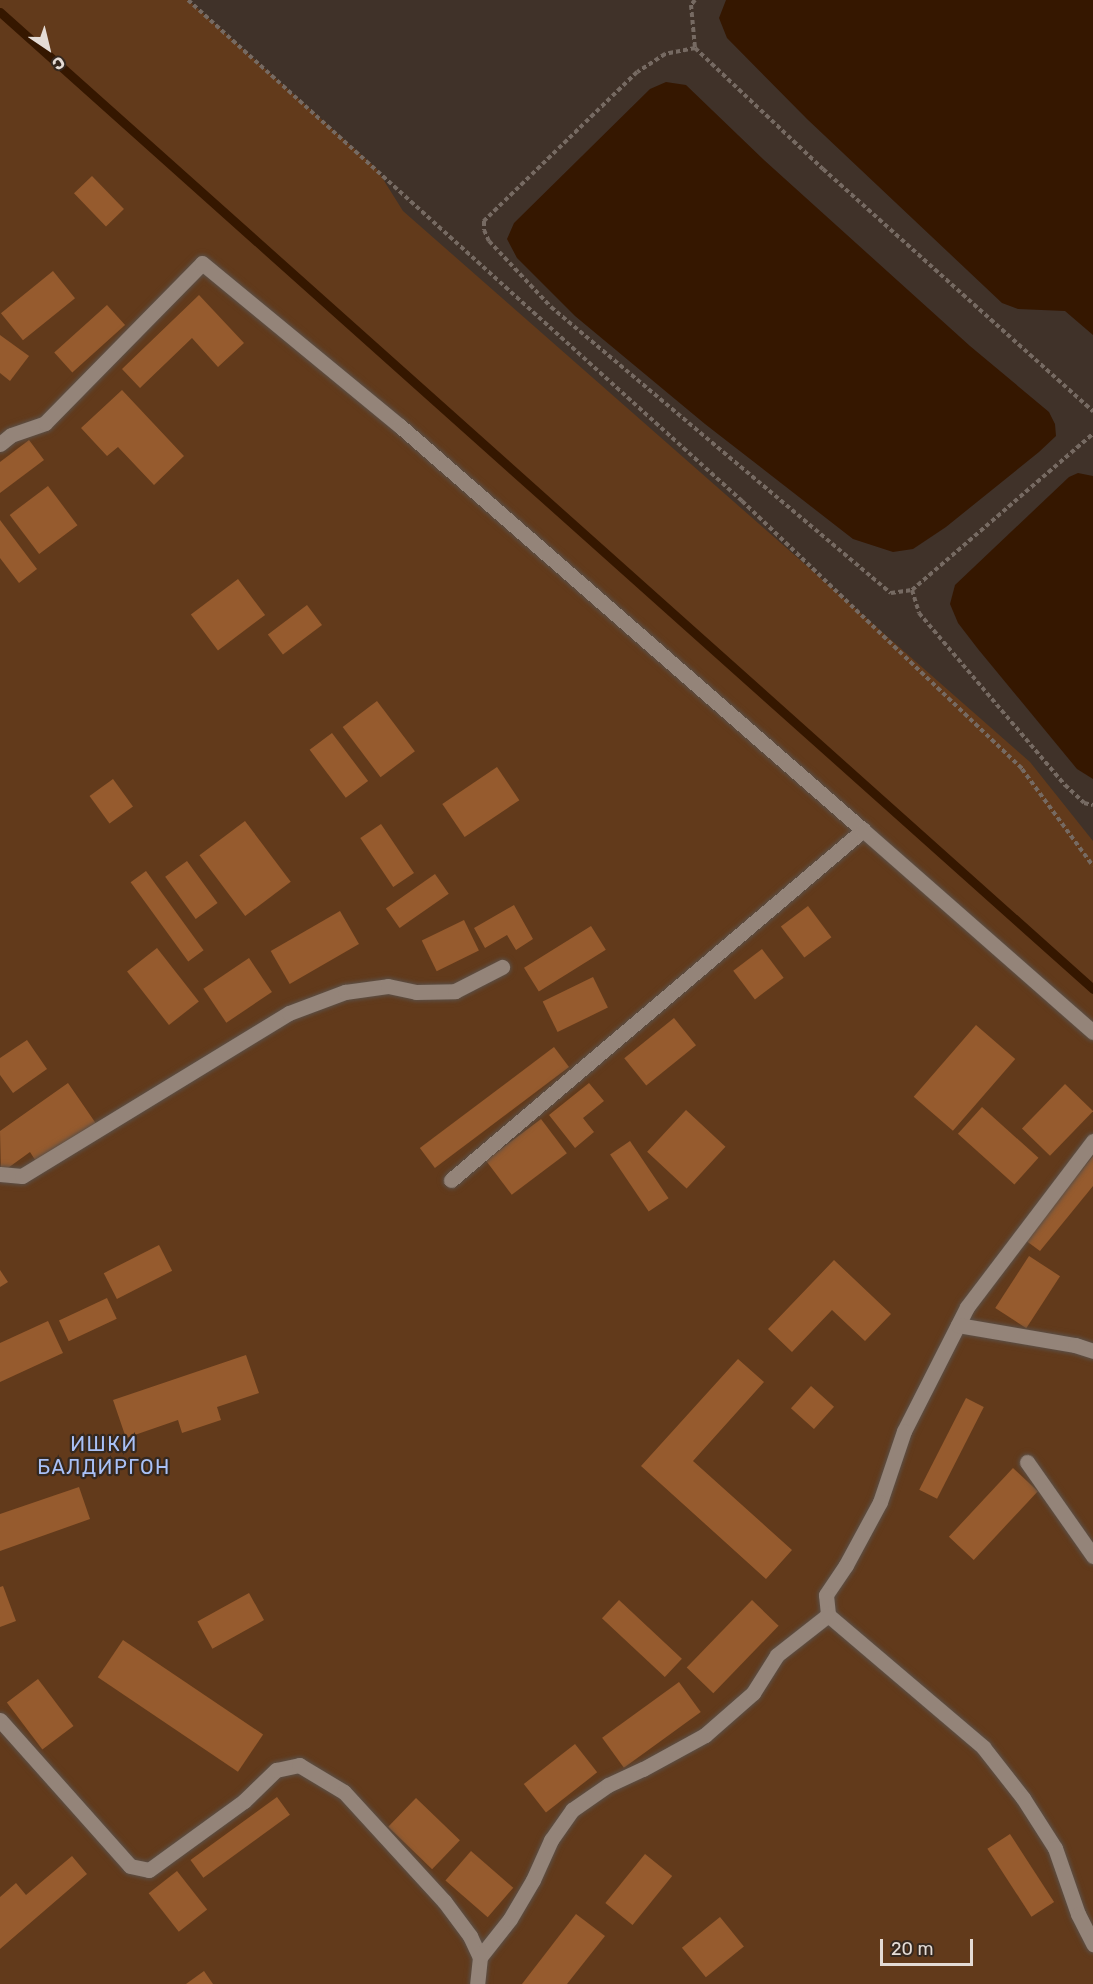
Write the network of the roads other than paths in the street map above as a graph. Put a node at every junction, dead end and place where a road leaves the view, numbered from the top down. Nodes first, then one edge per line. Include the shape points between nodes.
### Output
1 (0, 444) edge
2 (863, 830) junction
3 (502, 968) dead end
4 (1093, 1032) edge
5 (1093, 1142) edge
6 (0, 1174) edge
7 (451, 1180) dead end
8 (958, 1325) junction
9 (1093, 1351) edge
10 (1027, 1462) dead end
11 (1093, 1556) edge
12 (828, 1615) junction
13 (0, 1720) edge
14 (1093, 1944) edge
15 (480, 1957) junction
16 (477, 1984) edge

1 - 2 lane via 11,435 45,423 202,263 400,426
2 - 4 lane
2 - 7 lane
3 - 6 lane via 455,991 417,992 388,986 345,992 289,1013 22,1176
5 - 8 lane
8 - 9 lane
8 - 12 lane via 904,1431 880,1502 826,1595
10 - 11 lane
12 - 14 lane via 983,1747 1054,1848 1077,1914
12 - 15 lane via 777,1655 753,1694 705,1735 608,1785 572,1810 551,1840 510,1919
13 - 15 lane via 130,1866 149,1870 244,1801 276,1770 299,1765 344,1792 444,1901
15 - 16 lane

